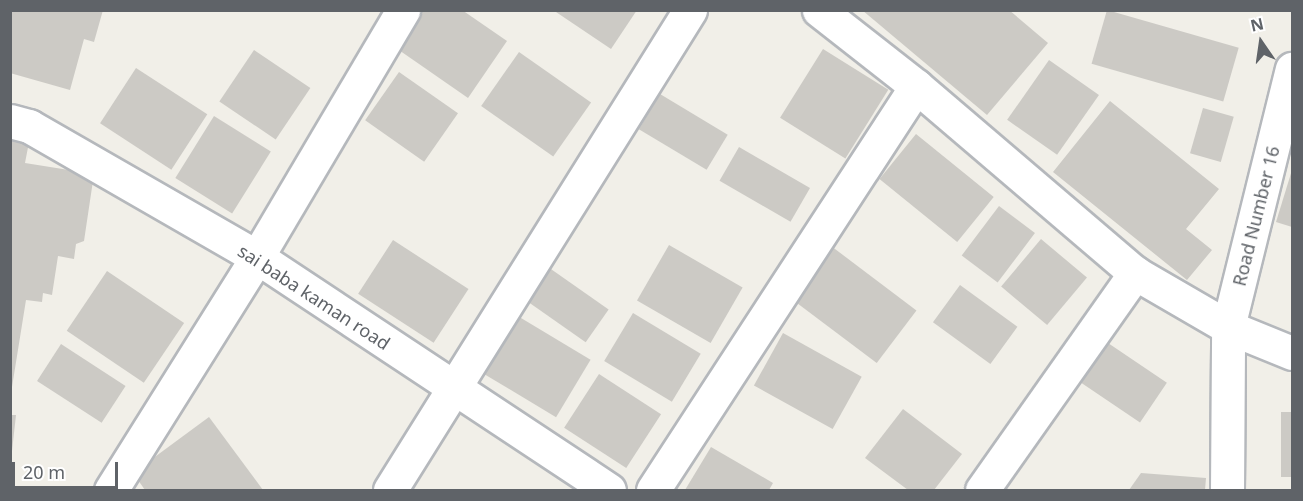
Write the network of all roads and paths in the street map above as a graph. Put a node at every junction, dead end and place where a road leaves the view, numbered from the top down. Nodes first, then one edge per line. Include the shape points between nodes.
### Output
1 (403, 10) edge
2 (690, 10) edge
3 (819, 10) edge
4 (1293, 69) edge
5 (916, 86) junction
6 (10, 121) edge
7 (257, 257) junction
8 (1135, 273) junction
9 (1228, 327) junction
10 (1293, 353) edge
11 (453, 389) junction
12 (111, 490) edge
13 (390, 490) edge
14 (609, 490) edge
15 (653, 490) edge
16 (982, 490) edge
17 (1227, 490) edge

1 - 7 street
2 - 11 street
3 - 5 street
4 - 9 street, Road Number 16
5 - 8 street
5 - 15 street
6 - 7 street, sai baba kaman road via 29,126
7 - 11 street, sai baba kaman road
7 - 12 street
8 - 9 street
8 - 16 street
9 - 10 street
9 - 17 street, Road Number 16
11 - 13 street
11 - 14 street, sai baba kaman road

